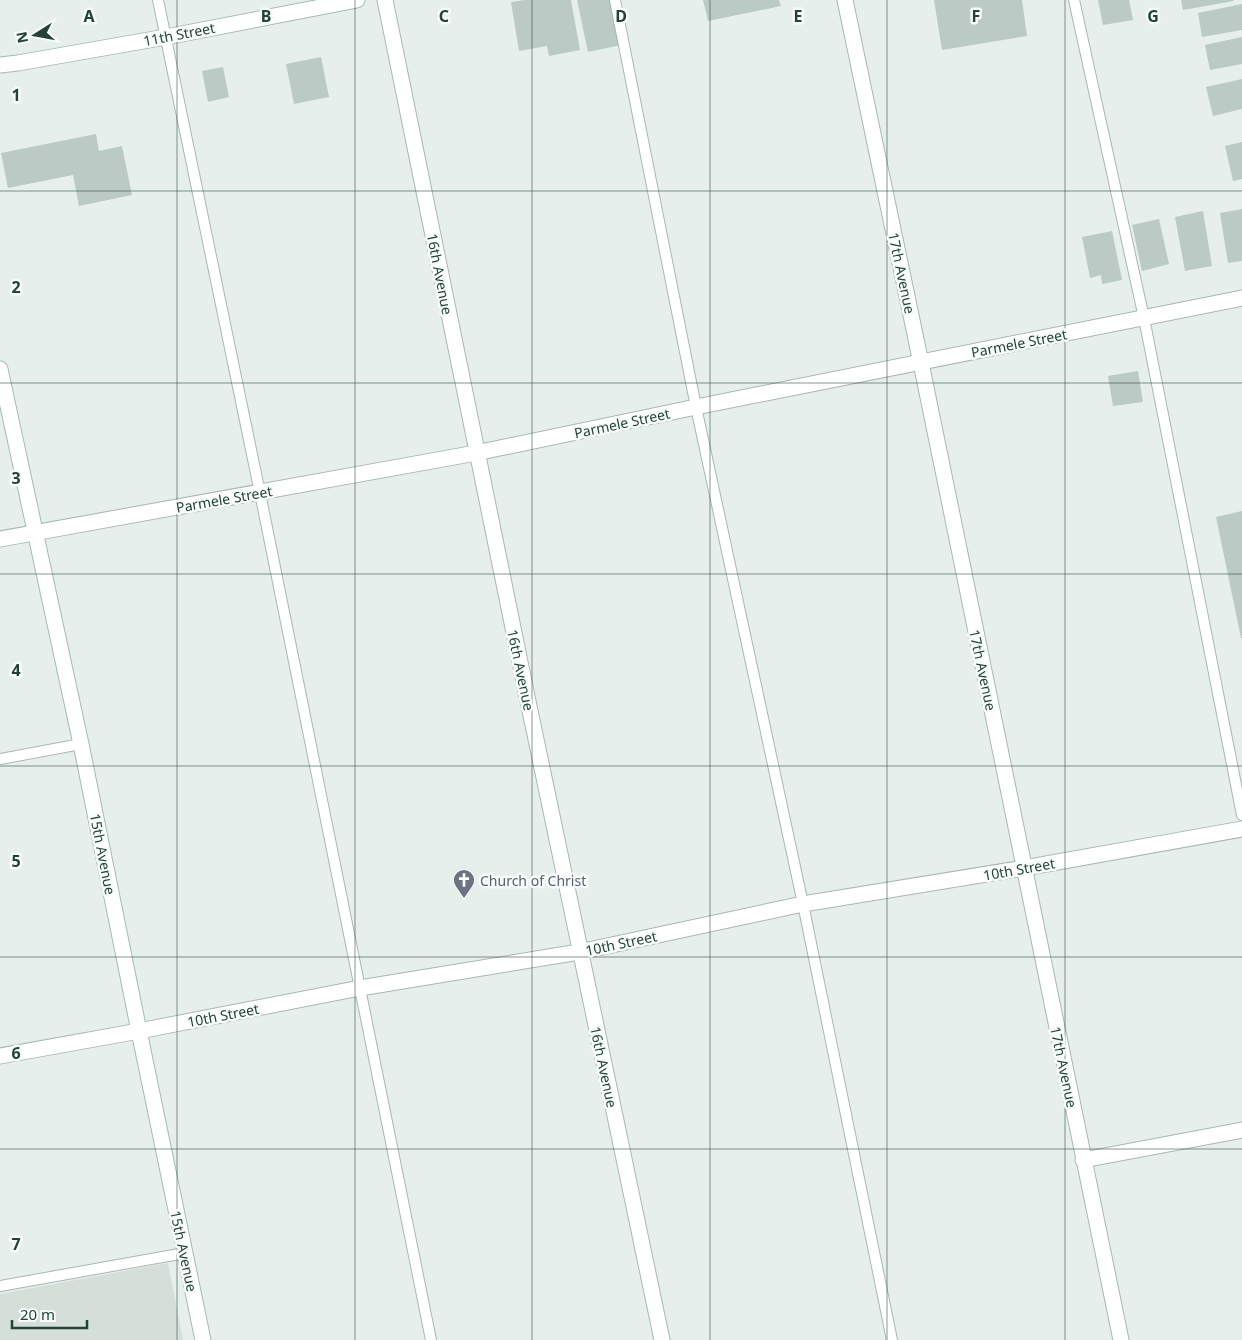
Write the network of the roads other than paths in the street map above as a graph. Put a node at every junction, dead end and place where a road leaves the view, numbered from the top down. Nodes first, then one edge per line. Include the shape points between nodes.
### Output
1 (158, 0) edge
2 (357, 0) edge
3 (386, 0) edge
4 (615, 0) edge
5 (845, 0) edge
6 (1074, 0) edge
7 (166, 37) junction
8 (0, 65) edge
9 (1242, 298) edge
10 (1144, 318) junction
11 (921, 363) junction
12 (0, 370) edge
13 (696, 408) junction
14 (476, 453) junction
15 (260, 493) junction
16 (35, 532) junction
17 (0, 539) edge
18 (81, 744) junction
19 (0, 760) edge
20 (1242, 814) edge
21 (1242, 829) edge
22 (1024, 868) junction
23 (803, 904) junction
24 (579, 952) junction
25 (360, 988) junction
26 (139, 1031) junction
27 (0, 1056) edge
28 (1242, 1130) edge
29 (1083, 1160) junction
30 (185, 1253) junction
31 (0, 1286) edge
32 (203, 1340) edge
33 (431, 1340) edge
34 (662, 1340) edge
35 (892, 1340) edge
36 (1121, 1340) edge

1 - 7 lane
2 - 7 street, 11th Street
3 - 14 street, 16th Avenue
4 - 13 lane
5 - 11 street, 17th Avenue
6 - 10 lane
7 - 8 street, 11th Street
7 - 15 lane
9 - 10 street, Parmele Street
10 - 11 street, Parmele Street
10 - 20 lane
11 - 13 street, Parmele Street
11 - 22 street, 17th Avenue
12 - 16 street, 15th Avenue
13 - 14 street, Parmele Street
13 - 23 lane
14 - 15 street, Parmele Street
14 - 24 street, 16th Avenue
15 - 16 street, Parmele Street
15 - 25 lane
16 - 17 street, Parmele Street
16 - 18 street, 15th Avenue
18 - 19 lane
18 - 26 street, 15th Avenue
21 - 22 street, 10th Street
22 - 23 street, 10th Street
22 - 29 street, 17th Avenue
23 - 24 street, 10th Street
23 - 35 lane
24 - 25 street, 10th Street
24 - 34 street, 16th Avenue
25 - 26 street, 10th Street
25 - 33 lane
26 - 27 street, 10th Street
26 - 30 street, 15th Avenue
28 - 29 street
29 - 36 street, 17th Avenue
30 - 31 lane
30 - 32 street, 15th Avenue

